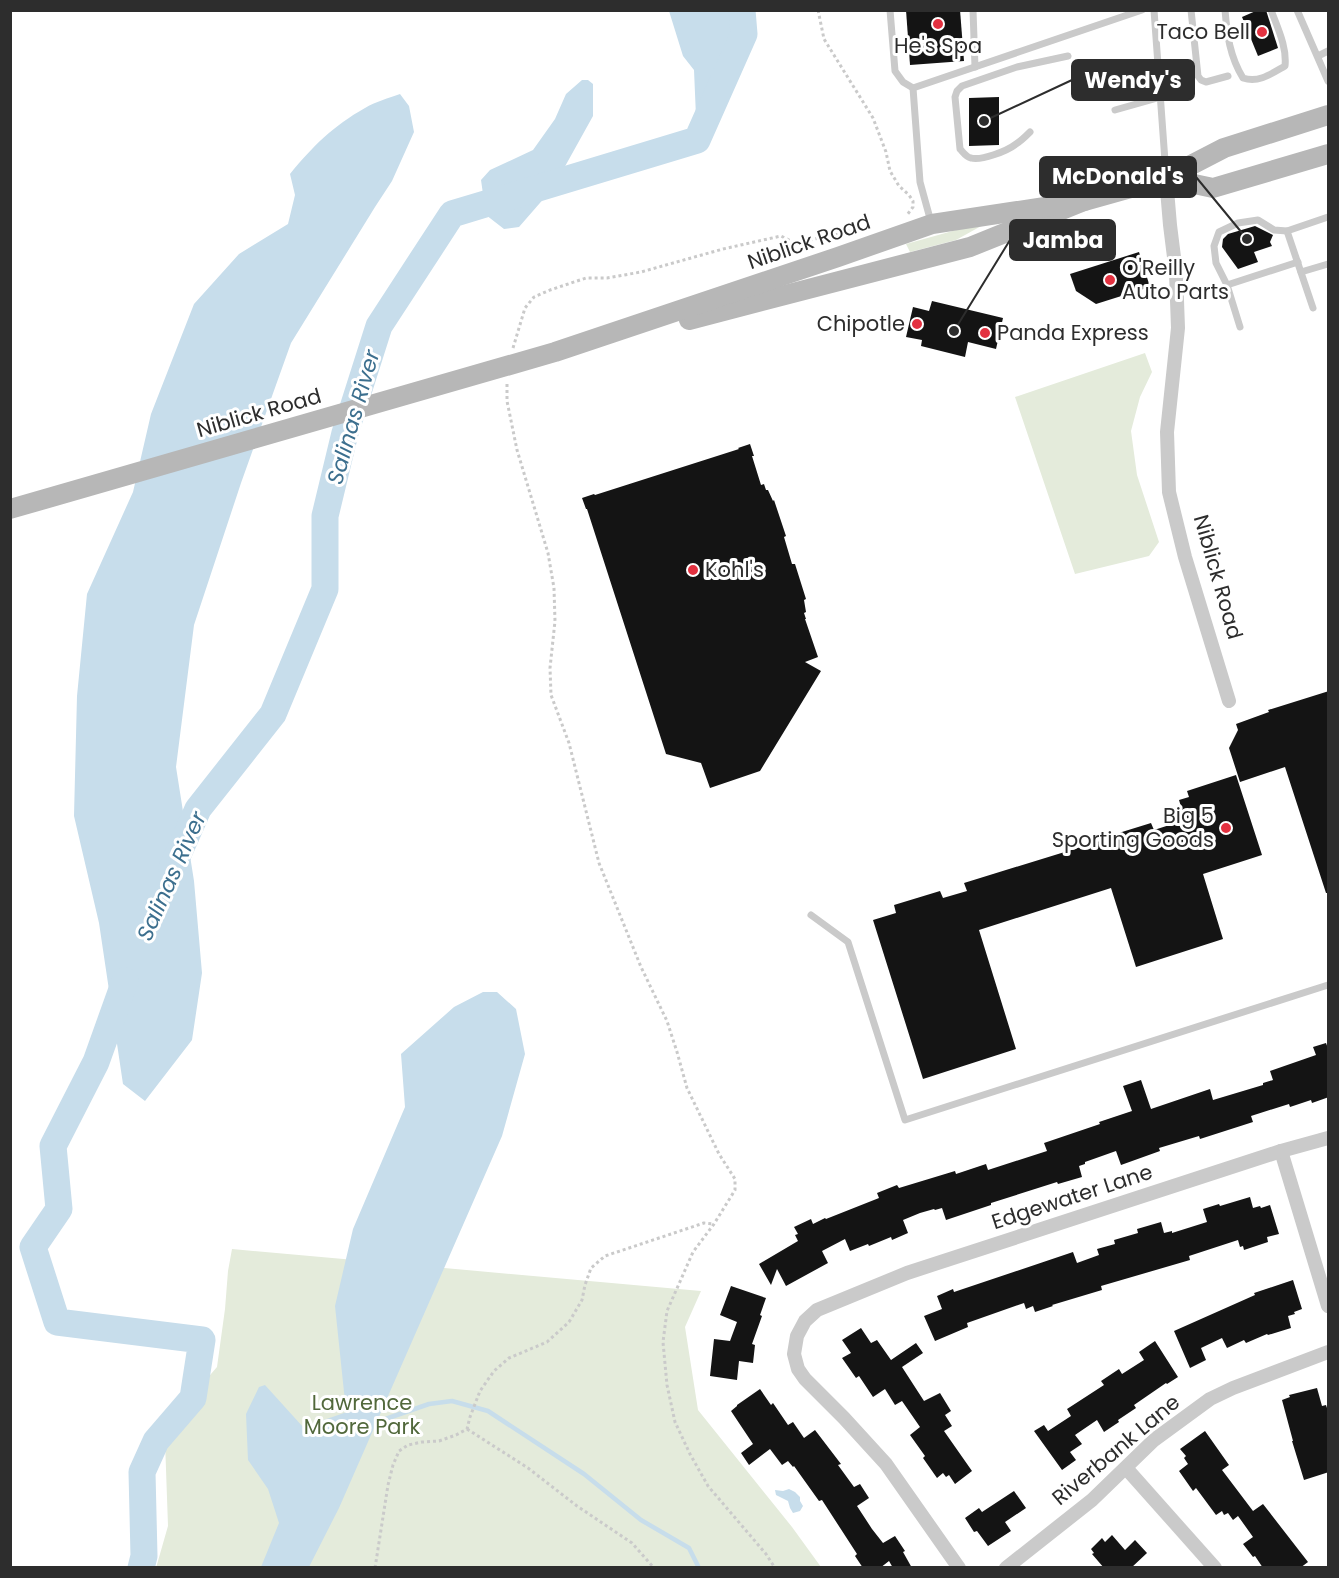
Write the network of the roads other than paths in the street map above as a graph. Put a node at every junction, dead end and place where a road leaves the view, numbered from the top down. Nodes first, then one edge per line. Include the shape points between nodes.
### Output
1 (890, 10) edge
2 (973, 10) edge
3 (1142, 10) edge
4 (1154, 10) edge
5 (1191, 10) edge
6 (1225, 10) edge
7 (1271, 10) edge
8 (1297, 10) edge
9 (1329, 51) edge
10 (1068, 56) dead end
11 (1318, 56) junction
12 (975, 67) junction
13 (1228, 76) dead end
14 (1329, 81) edge
15 (913, 88) junction
16 (1161, 97) junction
17 (1115, 110) dead end
18 (1329, 115) edge
19 (1030, 132) dead end
20 (1329, 153) edge
21 (1166, 178) junction
22 (1084, 201) junction
23 (1329, 217) edge
24 (932, 224) junction
25 (1287, 231) junction
26 (1298, 262) junction
27 (1329, 264) edge
28 (1301, 272) junction
29 (1227, 285) junction
30 (1313, 308) dead end
31 (1240, 327) dead end
32 (555, 352) junction
33 (10, 509) edge
34 (1229, 701) dead end
35 (812, 915) dead end
36 (1329, 985) edge
37 (1329, 1138) edge
38 (1281, 1151) junction
39 (1329, 1306) edge
40 (1329, 1352) edge
41 (1126, 1468) junction
42 (959, 1568) edge
43 (1006, 1568) edge
44 (1215, 1568) edge

1 - 15 lane via 895,71
2 - 12 lane
3 - 12 lane
4 - 16 lane
5 - 13 lane via 1198,76 1206,82
6 - 7 lane via 1227,38 1237,69 1243,78 1252,81 1285,66 1283,42
8 - 11 lane
9 - 11 lane
10 - 19 lane via 1017,67 957,91 960,149 971,159 1003,152
11 - 14 lane
12 - 15 lane
15 - 24 lane via 920,182
16 - 17 lane
16 - 21 lane
18 - 21 main road, Niblick Road via 1224,147
20 - 21 main road, Niblick Road via 1213,188
21 - 22 main road, Niblick Road
21 - 34 street, Niblick Road via 1178,328 1167,432 1169,492
22 - 24 main road, Niblick Road
22 - 32 main road, Niblick Road via 970,247
23 - 25 lane
24 - 32 main road, Niblick Road
25 - 26 lane
25 - 29 lane via 1274,230 1258,220 1238,223 1219,232 1214,246 1216,263
26 - 28 lane
26 - 29 lane
27 - 28 lane
28 - 30 lane
29 - 31 lane
32 - 33 main road, Niblick Road
35 - 36 lane via 848,942 905,1120
37 - 38 street, Edgewater Lane
38 - 39 street
38 - 42 street, Edgewater Lane via 907,1273 817,1310 805,1321 794,1354 798,1369 886,1464
40 - 41 street, Riverbank Lane via 1210,1399 1154,1440
41 - 43 street, Riverbank Lane
41 - 44 street

